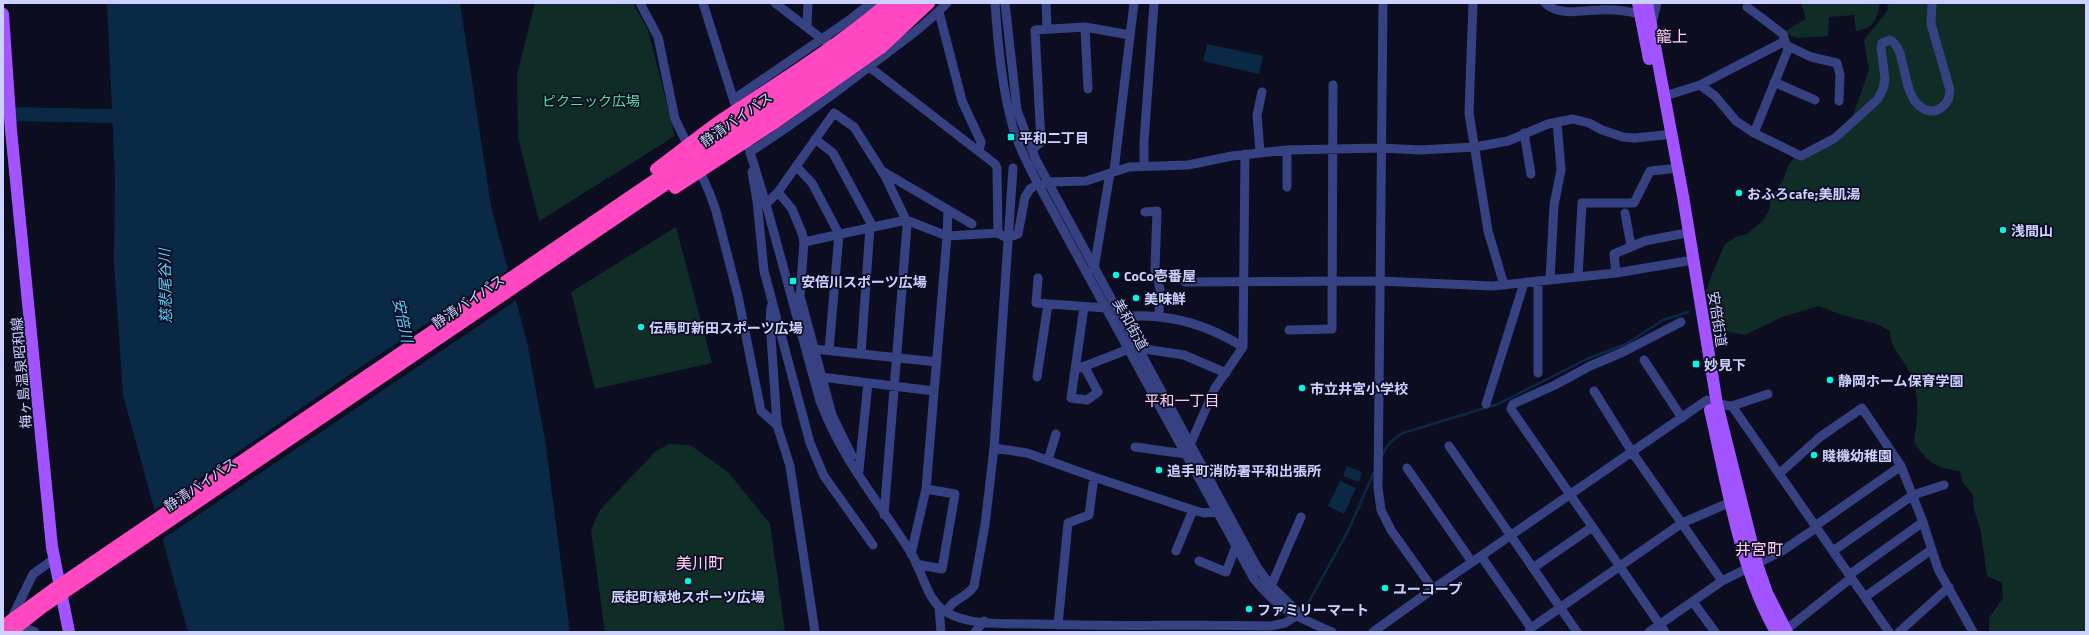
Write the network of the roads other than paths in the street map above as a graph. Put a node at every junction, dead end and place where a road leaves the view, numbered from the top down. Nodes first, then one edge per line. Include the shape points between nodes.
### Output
1 (640, 3) edge
2 (703, 3) edge
3 (775, 3) edge
4 (808, 3) edge
5 (871, 3) edge
6 (886, 3) edge
7 (902, 3) edge
8 (918, 3) edge
9 (929, 3) edge
10 (947, 3) edge
11 (988, 3) edge
12 (1046, 3) edge
13 (1134, 3) edge
14 (1154, 3) edge
15 (1383, 3) edge
16 (1473, 3) edge
17 (1545, 3) edge
18 (1647, 3) edge
19 (1657, 3) edge
20 (1932, 3) edge
21 (1002, 5) edge
22 (1747, 7) dead end
23 (1639, 8) edge
24 (939, 12) junction
25 (3, 14) edge
26 (1651, 24) junction
27 (807, 27) junction
28 (1085, 27) junction
29 (1046, 29) junction
30 (1130, 35) junction
31 (822, 39) junction
32 (1787, 44) junction
33 (869, 67) junction
34 (1774, 82) junction
35 (1700, 85) junction
36 (1333, 86) dead end
37 (1088, 89) dead end
38 (1262, 92) dead end
39 (1665, 96) junction
40 (734, 99) junction
41 (1815, 100) dead end
42 (1839, 101) dead end
43 (1557, 122) junction
44 (7, 130) edge
45 (1524, 133) junction
46 (1754, 133) junction
47 (1664, 135) junction
48 (815, 139) junction
49 (1475, 146) junction
50 (1333, 148) junction
51 (1381, 148) junction
52 (1032, 150) junction
53 (1287, 150) junction
54 (979, 151) junction
55 (1260, 152) junction
56 (751, 153) junction
57 (1245, 154) junction
58 (796, 166) junction
59 (1144, 166) junction
60 (1013, 168) dead end
61 (1670, 169) junction
62 (880, 170) junction
63 (1112, 172) junction
64 (1531, 174) dead end
65 (1049, 182) junction
66 (1038, 184) junction
67 (1287, 187) dead end
68 (778, 192) junction
69 (766, 204) junction
70 (948, 211) junction
71 (1144, 212) dead end
72 (1625, 214) dead end
73 (906, 220) junction
74 (972, 224) dead end
75 (872, 227) junction
76 (839, 234) junction
77 (998, 234) junction
78 (1681, 234) junction
79 (572, 236) junction
80 (947, 236) junction
81 (1008, 238) junction
82 (804, 242) junction
83 (1631, 246) junction
84 (561, 255) junction
85 (1689, 261) junction
86 (1094, 269) junction
87 (1616, 273) junction
88 (1578, 277) junction
89 (1038, 278) dead end
90 (1550, 280) junction
91 (1243, 281) junction
92 (1333, 281) junction
93 (1380, 281) junction
94 (1538, 281) junction
95 (1185, 282) dead end
96 (1524, 283) junction
97 (1504, 285) junction
98 (772, 299) junction
99 (1048, 304) junction
100 (1084, 307) junction
101 (1106, 308) junction
102 (1159, 315) junction
103 (1121, 317) junction
104 (1681, 322) dead end
105 (1289, 330) dead end
106 (1243, 347) junction
107 (1133, 348) junction
108 (814, 349) junction
109 (829, 350) junction
110 (861, 354) junction
111 (896, 358) junction
112 (1644, 360) dead end
113 (938, 362) junction
114 (1084, 366) junction
115 (1075, 370) junction
116 (1226, 373) junction
117 (1538, 373) dead end
118 (821, 377) junction
119 (1037, 377) dead end
120 (868, 383) junction
121 (894, 386) junction
122 (934, 391) junction
123 (1594, 391) dead end
124 (1768, 394) dead end
125 (1712, 402) junction
126 (1486, 404) dead end
127 (1732, 406) junction
128 (1682, 418) junction
129 (777, 425) junction
130 (1056, 434) dead end
131 (1190, 444) junction
132 (1449, 446) dead end
133 (1135, 447) dead end
134 (994, 448) junction
135 (1632, 452) junction
136 (1186, 454) junction
137 (1048, 460) junction
138 (1901, 466) junction
139 (1407, 468) dead end
140 (859, 474) junction
141 (1779, 474) junction
142 (1094, 478) junction
143 (1944, 485) dead end
144 (926, 489) junction
145 (1570, 495) junction
146 (1913, 495) junction
147 (1732, 502) junction
148 (1193, 510) junction
149 (1217, 511) junction
150 (884, 515) junction
151 (1301, 517) dead end
152 (1923, 522) junction
153 (1682, 523) junction
154 (1592, 527) junction
155 (1816, 527) junction
156 (1510, 536) junction
157 (873, 545) dead end
158 (1236, 546) junction
159 (1176, 550) dead end
160 (1931, 550) junction
161 (1833, 552) junction
162 (911, 554) junction
163 (1481, 556) junction
164 (54, 559) junction
165 (1198, 561) dead end
166 (1472, 562) junction
167 (916, 564) junction
168 (1619, 565) junction
169 (1753, 566) junction
170 (1533, 568) junction
171 (1850, 577) junction
172 (1722, 581) junction
173 (1271, 586) junction
174 (1949, 587) junction
175 (1433, 589) junction
176 (1865, 597) junction
177 (1692, 602) junction
178 (1560, 607) junction
179 (943, 609) junction
180 (1296, 616) junction
181 (984, 622) junction
182 (1310, 622) junction
183 (1058, 625) junction
184 (6, 626) edge
185 (1202, 628) edge
186 (1277, 628) edge
187 (1663, 628) edge
188 (1127, 629) edge
189 (1530, 630) edge
190 (1783, 631) edge
191 (4, 632) edge
192 (34, 632) edge
193 (69, 632) edge
194 (815, 632) edge
195 (941, 632) edge
196 (975, 632) edge
197 (1332, 632) edge
198 (1373, 632) edge
199 (1577, 632) edge
200 (1649, 632) edge
201 (1715, 632) edge
202 (1889, 632) edge
203 (1899, 632) edge
204 (1973, 632) edge

1 - 129 street via 658,37 675,119 716,211 738,296 760,411
2 - 40 street
3 - 27 street
4 - 27 street
5 - 31 street
6 - 79 highway, bridge via 800,69 724,119
7 - 79 highway, 静清バイパス, bridge via 868,33
8 - 84 highway, 静清バイパス, bridge via 873,41
9 - 84 highway, bridge via 882,47 736,149 652,203
10 - 24 street
11 - 21 street
12 - 29 street
13 - 30 street
14 - 59 street
15 - 51 street
16 - 49 street via 1468,102
17 - 23 street via 1554,10 1566,12
18 - 26 main road, 安倍街道
19 - 26 street
20 - 46 street via 1931,24 1950,90 1949,100 1942,108 1929,111 1917,104 1911,94 1898,47 1886,40 1881,48 1884,89 1878,99 1835,138 1801,156
21 - 52 street, 美和街道 via 1017,110
21 - 66 street, 美和街道 via 1004,86 1009,111 1015,132
22 - 32 street via 1783,34
23 - 47 main road, 安倍街道
24 - 33 street
24 - 54 street via 962,100 981,142
25 - 44 main road, 梅ヶ島温泉昭和線
26 - 39 main road, 安倍街道
27 - 31 street
28 - 29 street
28 - 30 street
28 - 37 street
29 - 52 street via 1035,30 1041,142
30 - 63 street
31 - 33 street
31 - 40 street
32 - 34 street
32 - 35 street
32 - 42 street via 1811,57 1837,63 1840,75
33 - 54 street
33 - 56 street
34 - 41 street
34 - 46 street
35 - 39 street
35 - 46 street via 1715,96 1736,121
36 - 50 street
38 - 55 street via 1257,115
39 - 85 main road, 安倍街道
40 - 56 street
43 - 45 street
43 - 47 street via 1581,120 1612,134 1635,138
43 - 90 street via 1561,170 1554,205
44 - 164 main road, 梅ヶ島温泉昭和線
45 - 49 street via 1508,141
45 - 64 street
47 - 61 main road, 安倍街道
48 - 58 street
48 - 62 street via 834,113 854,126
48 - 75 street via 833,153
49 - 51 street via 1420,150
49 - 97 street via 1489,235
50 - 51 street
50 - 53 street
50 - 92 street
51 - 93 street
52 - 65 street, 美和街道
53 - 55 street
53 - 67 street
54 - 77 street via 997,168
55 - 57 street
56 - 69 street
56 - 98 street via 764,270
57 - 59 street via 1188,165
57 - 91 street
58 - 68 street
58 - 76 street via 812,183
59 - 63 street
60 - 81 street
61 - 78 main road, 安倍街道
61 - 88 street via 1650,171 1634,203 1582,203
62 - 70 street
62 - 73 street
63 - 65 street via 1086,181
63 - 86 street
65 - 66 street
65 - 86 street, 美和街道
66 - 81 street via 1030,189 1025,197 1018,234
66 - 101 street, 美和街道
68 - 69 street
68 - 82 street via 796,217
69 - 140 street via 820,401 830,429
70 - 74 street
70 - 80 street
71 - 102 street via 1157,211 1155,269 1160,289
72 - 83 street
73 - 75 street
73 - 80 street
73 - 111 street
75 - 76 street
75 - 110 street
76 - 82 street
76 - 109 street
77 - 80 street
77 - 81 street
78 - 83 street
78 - 85 main road, 安倍街道
79 - 184 highway, 静清バイパス, bridge via 21,612
80 - 113 street
81 - 134 street
82 - 108 street via 800,296
83 - 87 street via 1614,254
84 - 184 highway, 静清バイパス, bridge via 43,607
85 - 87 street
85 - 125 main road, 安倍街道
86 - 103 street, 美和街道
87 - 88 street
88 - 90 street
89 - 99 street via 1036,303
90 - 94 street
91 - 92 street
91 - 95 street
91 - 106 street
92 - 93 street
92 - 105 street via 1332,329
93 - 97 street via 1472,286
93 - 175 street via 1378,450 1381,510 1391,530
94 - 96 street
94 - 117 street
96 - 97 street
96 - 126 street
98 - 129 street via 770,321
98 - 157 street via 806,429 817,461 834,492
99 - 100 street
99 - 119 street
100 - 101 street
100 - 115 street
101 - 107 street, 美和街道
102 - 103 street
102 - 106 street via 1186,320 1207,328
103 - 107 street, 美和街道
104 - 145 street via 1513,404 1511,409
106 - 116 street
107 - 114 street
107 - 116 street via 1184,355
107 - 131 street, 美和街道
107 - 136 street, 美和街道
108 - 109 street
108 - 118 street
109 - 110 street
110 - 111 street
111 - 113 street
111 - 121 street
112 - 128 street
113 - 122 street
114 - 115 street
114 - 115 street via 1098,392 1087,400 1071,398
116 - 131 street via 1215,388
118 - 120 street
118 - 140 street via 834,421
120 - 121 street
120 - 140 street
121 - 122 street
121 - 150 street
122 - 144 street
123 - 135 street
124 - 127 street
125 - 127 street
125 - 128 street
125 - 147 main road, 安倍街道
125 - 169 main road, 安倍街道
127 - 141 street
128 - 135 street
129 - 194 street via 790,466
130 - 137 street
131 - 136 street
131 - 173 street, 美和街道 via 1257,567
132 - 156 street
133 - 136 street
134 - 137 street via 1027,453
134 - 179 street via 985,526 974,586 970,592
135 - 145 street
135 - 153 street
136 - 149 street, 美和街道
137 - 142 street
138 - 141 street via 1862,408 1820,437
138 - 146 street
138 - 155 street
139 - 166 street
140 - 150 street
141 - 155 street
142 - 148 street
142 - 183 street via 1089,514 1068,523
143 - 146 street
144 - 162 street
144 - 167 street via 955,494 942,569
145 - 154 street
145 - 156 street
146 - 152 street
146 - 161 street
147 - 153 street
147 - 169 main road, 安倍街道
148 - 149 street via 1204,513
148 - 159 street
149 - 158 street, 美和街道
150 - 162 street
151 - 173 street
152 - 160 street
152 - 171 street
153 - 168 street
153 - 172 street
154 - 168 street
154 - 170 street
155 - 161 street
155 - 169 street via 1782,551
156 - 163 street
156 - 170 street
158 - 165 street via 1226,572
158 - 180 street, 美和街道 via 1254,579 1269,598
160 - 174 street via 1938,569
160 - 176 street
161 - 171 street
162 - 167 street
163 - 166 street
163 - 189 street
164 - 184 street via 33,574
164 - 193 main road, 梅ヶ島温泉昭和線
166 - 175 street
167 - 179 street via 934,600
168 - 178 street
168 - 187 street
169 - 172 street
169 - 190 main road, 安倍街道 via 1766,615
170 - 178 street
171 - 176 street
171 - 190 street
172 - 177 street
173 - 182 street, 美和街道
174 - 203 street
174 - 204 street
175 - 198 street
176 - 202 street
177 - 187 street
177 - 201 street
178 - 189 street
178 - 199 street
179 - 181 street via 957,617
179 - 195 street
180 - 182 street, 美和街道
180 - 186 street
181 - 183 street
181 - 196 street
182 - 197 street, 美和街道
183 - 188 street
184 - 191 street
184 - 192 street
185 - 186 street
185 - 188 street
187 - 200 street

